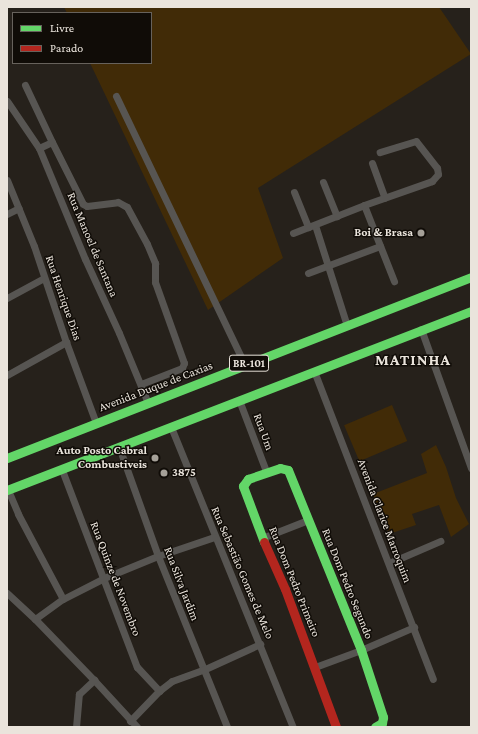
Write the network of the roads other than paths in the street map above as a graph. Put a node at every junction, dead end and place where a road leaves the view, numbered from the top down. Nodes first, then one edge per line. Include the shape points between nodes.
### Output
1 (25, 85) dead end
2 (116, 96) dead end
3 (7, 101) edge
4 (52, 142) junction
5 (39, 148) junction
6 (380, 152) dead end
7 (372, 163) dead end
8 (7, 180) edge
9 (323, 182) dead end
10 (294, 192) dead end
11 (384, 198) junction
12 (364, 205) junction
13 (18, 208) junction
14 (7, 214) edge
15 (337, 216) junction
16 (312, 226) junction
17 (293, 233) dead end
18 (380, 246) junction
19 (326, 266) junction
20 (308, 273) dead end
21 (471, 277) edge
22 (44, 278) junction
23 (394, 280) dead end
24 (7, 298) edge
25 (471, 311) edge
26 (348, 326) junction
27 (421, 329) junction
28 (66, 342) junction
29 (245, 365) junction
30 (314, 371) junction
31 (7, 375) edge
32 (140, 384) junction
33 (239, 400) junction
34 (148, 403) junction
35 (96, 423) junction
36 (171, 427) junction
37 (119, 448) junction
38 (7, 458) edge
39 (280, 468) joint
40 (471, 468) edge
41 (62, 470) junction
42 (266, 471) junction
43 (8, 490) edge
44 (308, 520) junction
45 (214, 537) junction
46 (262, 538) junction
47 (440, 541) dead end
48 (158, 556) junction
49 (389, 563) junction
50 (104, 578) junction
51 (7, 593) edge
52 (63, 599) junction
53 (35, 619) junction
54 (414, 626) junction
55 (260, 644) junction
56 (361, 650) junction
57 (315, 667) junction
58 (203, 670) junction
59 (433, 679) dead end
60 (94, 680) junction
61 (159, 691) junction
62 (134, 725) edge
63 (76, 727) edge
64 (227, 727) edge
65 (293, 727) edge
66 (336, 727) edge
67 (375, 727) edge

1 - 4 street
2 - 29 street
3 - 5 street, Rua Manoel de Santana
4 - 5 street
4 - 32 street via 83,204 118,202 127,207 154,263 155,282 184,363 182,368
5 - 32 street, Rua Manoel de Santana
6 - 11 street via 416,141 438,171 432,181
7 - 11 street
8 - 13 street, Rua Henrique Dias
9 - 15 street
10 - 16 street
11 - 12 street
12 - 15 street
12 - 18 street
13 - 14 street
13 - 22 street, Rua Henrique Dias
15 - 16 street
16 - 17 street
16 - 19 street
18 - 19 street
18 - 23 street
19 - 20 street
19 - 26 street
21 - 26 main road, Avenida Duque de Caxias / BR-101
22 - 24 street
22 - 28 street, Rua Henrique Dias
25 - 27 main road, BR-101
26 - 29 main road, Avenida Duque de Caxias / BR-101
27 - 30 main road, BR-101
27 - 40 street
28 - 31 street
28 - 35 street, Rua Henrique Dias
29 - 34 main road, Avenida Duque de Caxias / BR-101
30 - 33 main road, BR-101
30 - 49 street, Avenida Clarice Marroquim
32 - 34 street, Rua Manoel de Santana
33 - 36 main road, BR-101
33 - 42 street, Rua Um
34 - 35 main road, Avenida Duque de Caxias / BR-101
35 - 38 main road, Avenida Duque de Caxias / BR-101
36 - 37 main road, BR-101
36 - 45 street, Rua Sebastião Gomes de Melo
37 - 41 main road, BR-101
37 - 48 street, Rua Silva Jardim
39 - 42 main road, Rua Dom Pedro Primeiro
39 - 44 main road, Rua Dom Pedro Segundo via 288,470
41 - 43 main road, BR-101
41 - 50 street, Rua Quinze de Novembro
42 - 46 main road, Rua Dom Pedro Primeiro via 248,479 243,486
43 - 52 street
44 - 46 street
44 - 56 main road, Rua Dom Pedro Segundo
45 - 48 street
45 - 55 street, Rua Sebastião Gomes de Melo
46 - 57 main road, Rua Dom Pedro Primeiro
47 - 49 street
48 - 50 street
48 - 58 street, Rua Silva Jardim
49 - 54 street, Avenida Clarice Marroquim
50 - 52 street
50 - 61 street, Rua Quinze de Novembro via 138,667
51 - 53 street
52 - 53 street
53 - 60 street
54 - 56 street
54 - 59 street, Avenida Clarice Marroquim
55 - 58 street
55 - 65 street, Rua Sebastião Gomes de Melo
56 - 57 street
56 - 67 main road, Rua Dom Pedro Segundo via 383,717 383,721
57 - 66 main road, Rua Dom Pedro Primeiro
58 - 61 street via 172,681
58 - 64 street, Rua Silva Jardim
60 - 62 street
60 - 63 street via 78,694
61 - 62 street

